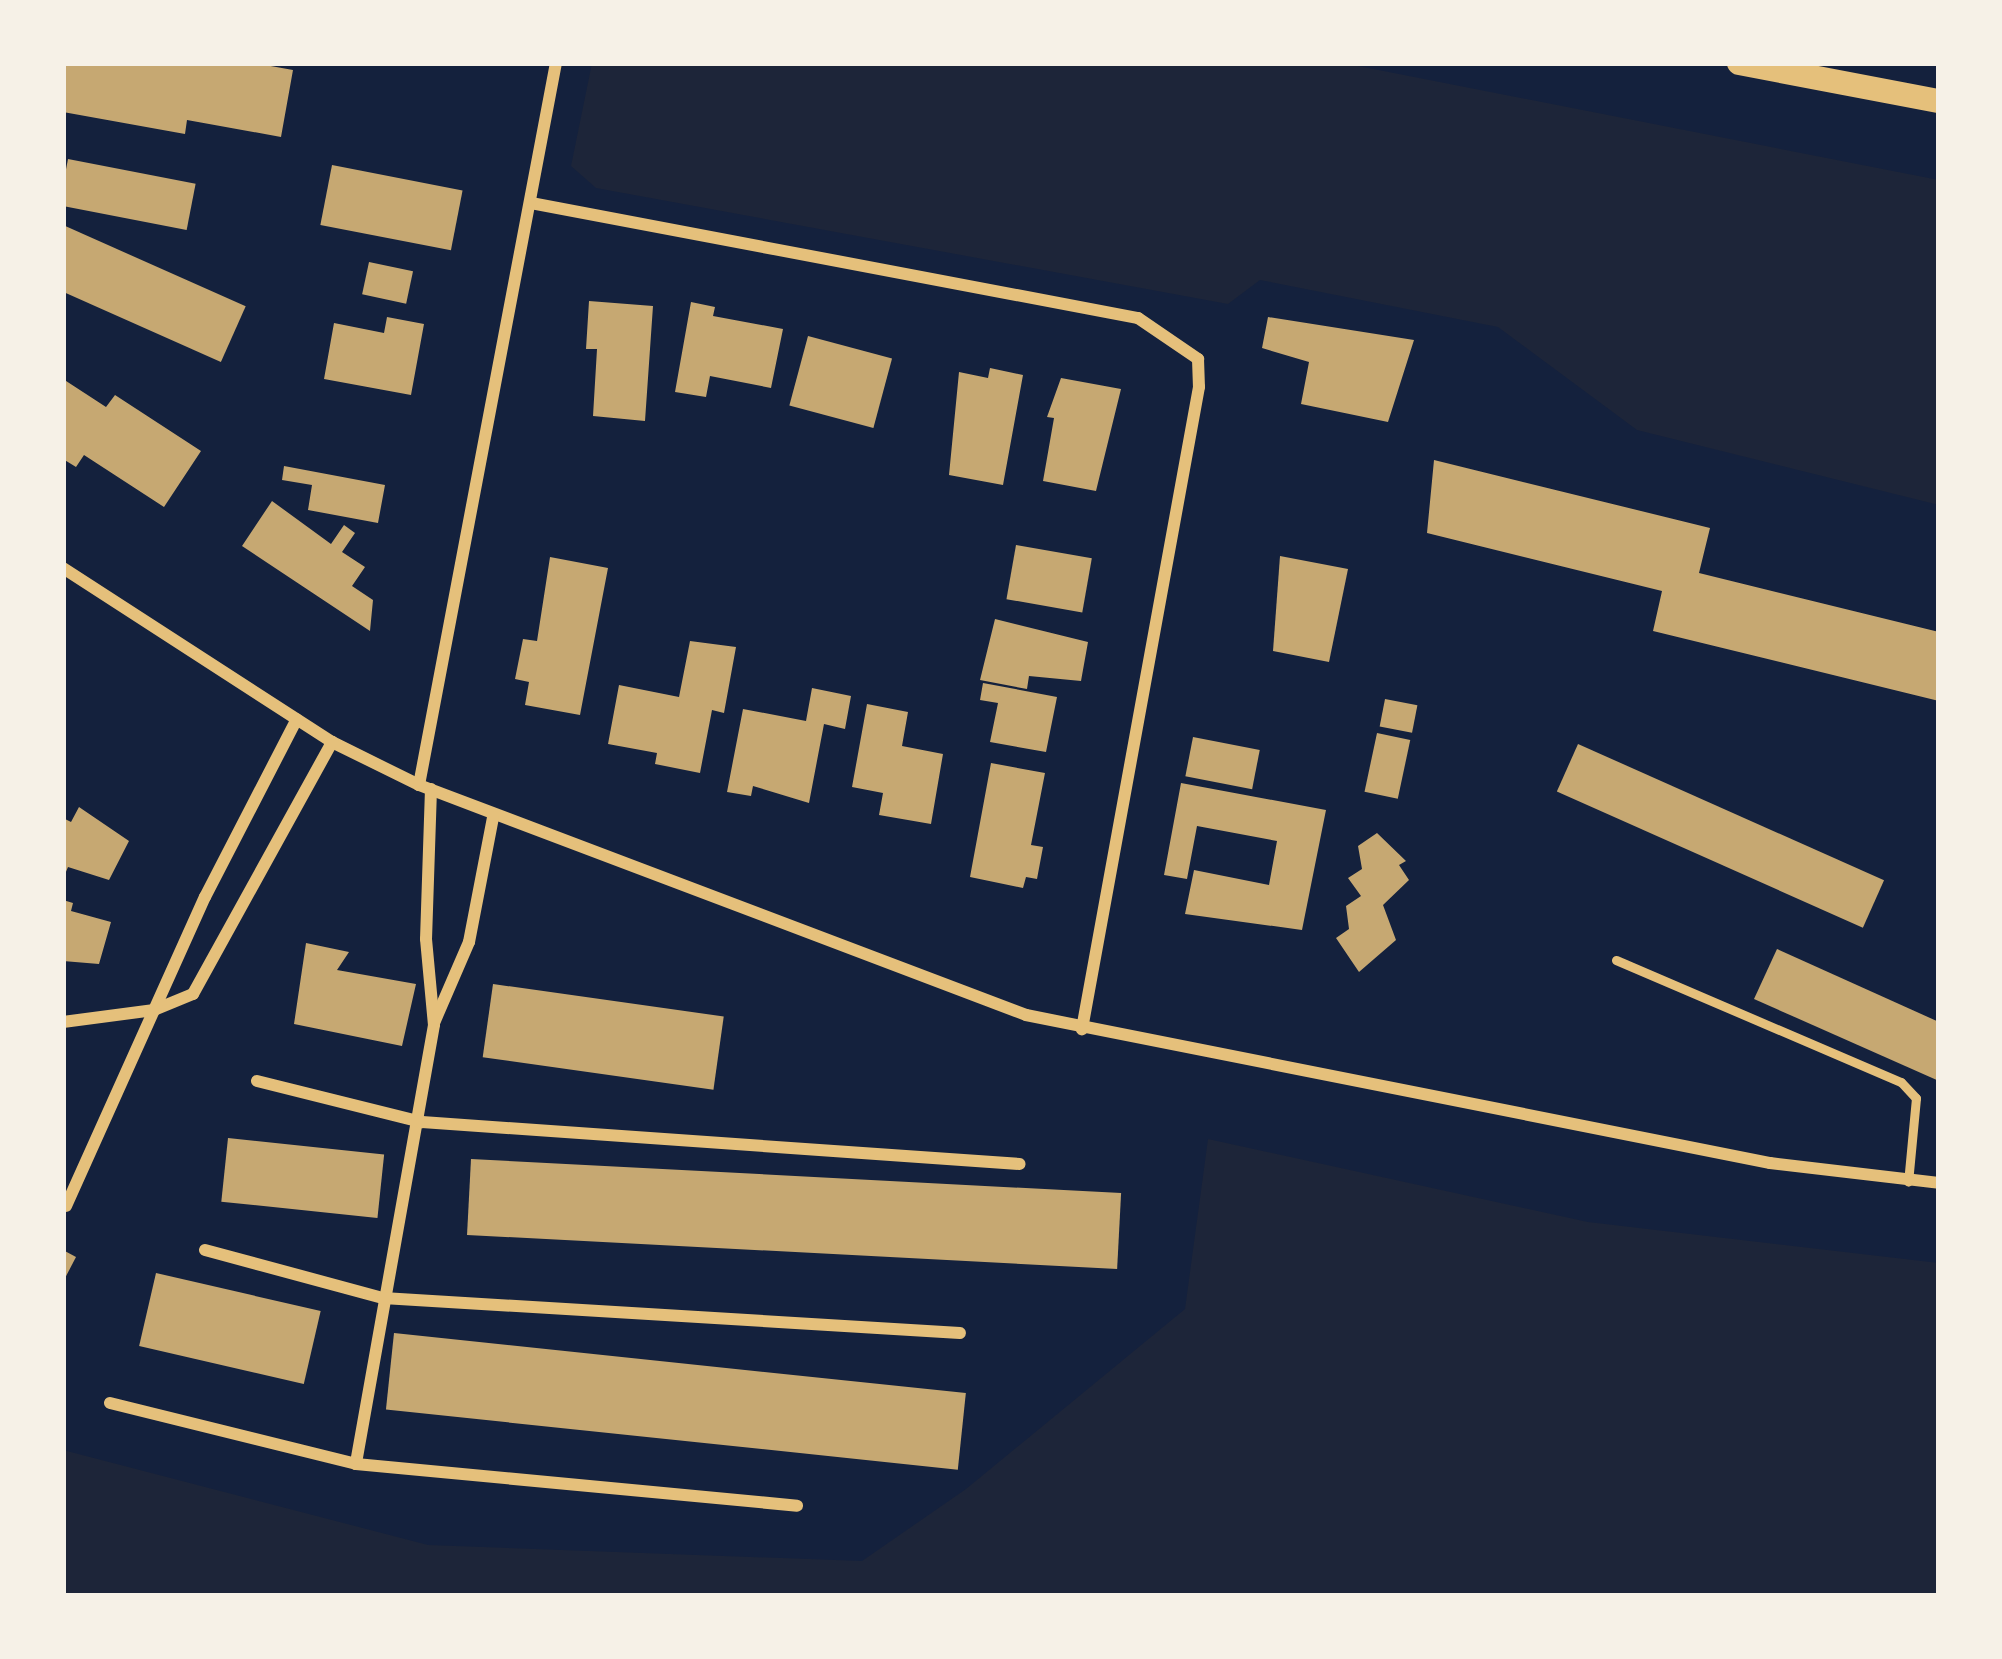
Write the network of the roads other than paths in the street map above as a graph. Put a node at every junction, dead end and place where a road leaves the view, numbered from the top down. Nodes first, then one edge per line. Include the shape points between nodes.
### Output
1 (556, 63) edge
2 (1739, 63) edge
3 (1939, 101) edge
4 (531, 202) junction
5 (63, 568) edge
6 (298, 719) junction
7 (332, 742) junction
8 (425, 787) junction
9 (493, 817) junction
10 (1616, 961) dead end
11 (154, 1010) junction
12 (63, 1022) edge
13 (434, 1024) junction
14 (1082, 1029) junction
15 (257, 1081) dead end
16 (422, 1122) junction
17 (1020, 1164) dead end
18 (1908, 1182) junction
19 (1939, 1183) edge
20 (66, 1206) dead end
21 (205, 1250) dead end
22 (383, 1298) junction
23 (960, 1333) dead end
24 (110, 1403) dead end
25 (356, 1464) junction
26 (796, 1507) dead end

1 - 4 street
2 - 3 main road
4 - 8 street
4 - 14 street via 1138,318 1198,359
5 - 6 street
6 - 7 street
6 - 11 street
7 - 8 street
7 - 11 street via 205,982
8 - 9 street
8 - 13 street
9 - 13 street via 469,942
9 - 14 street
10 - 18 lane via 1901,1082 1916,1098
11 - 12 street
11 - 20 street
13 - 16 street
14 - 18 street via 1770,1163
15 - 16 street
16 - 17 street
16 - 22 street
18 - 19 street
21 - 22 street
22 - 23 street
22 - 25 street
24 - 25 street
25 - 26 street

